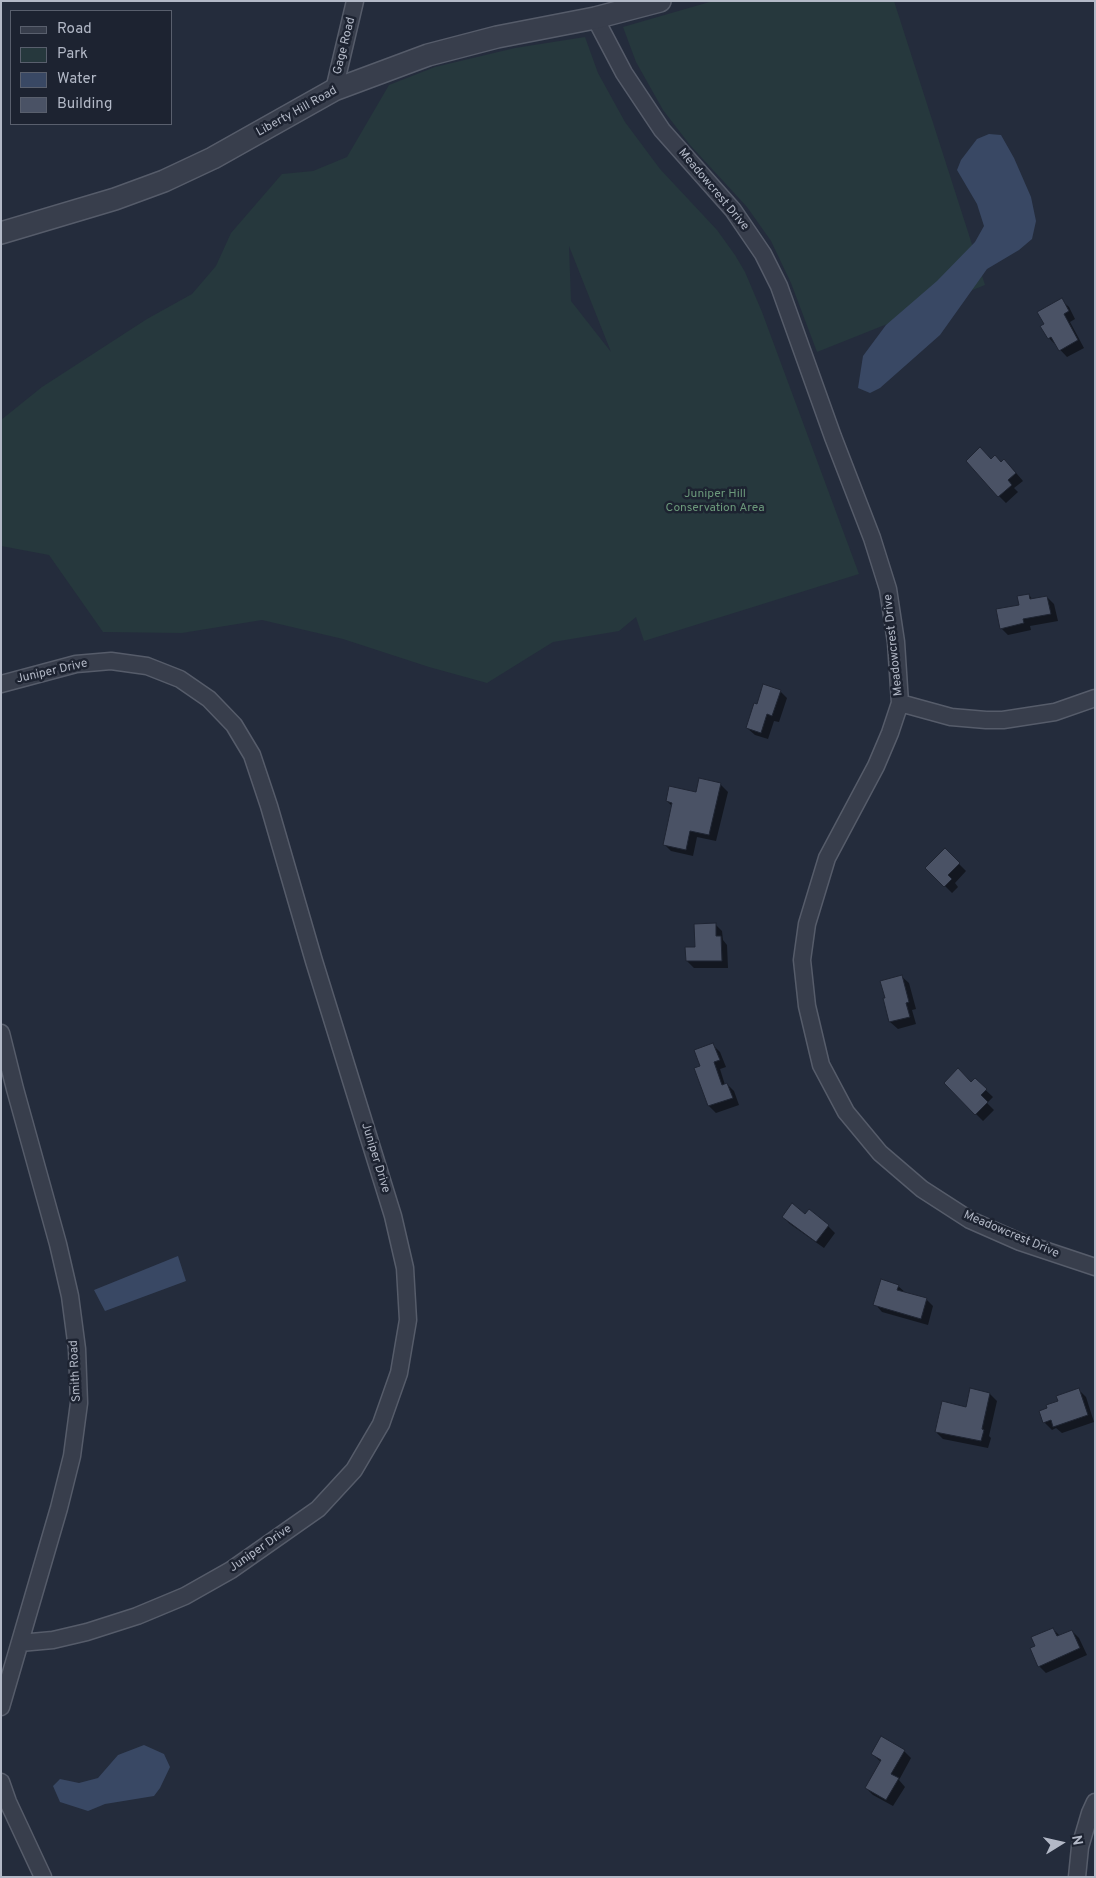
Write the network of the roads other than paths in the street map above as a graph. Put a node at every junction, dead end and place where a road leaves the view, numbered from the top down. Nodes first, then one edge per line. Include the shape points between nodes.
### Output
1 (355, 1) edge
2 (660, 1) edge
3 (595, 18) junction
4 (334, 90) junction
5 (1, 233) edge
6 (1, 684) edge
7 (1095, 698) edge
8 (900, 703) junction
9 (2, 1035) edge
10 (1095, 1267) edge
11 (20, 1643) junction
12 (1, 1707) edge
13 (1, 1782) edge
14 (1095, 1802) edge
15 (43, 1877) edge
16 (1077, 1877) edge

1 - 4 street, Gage Road
2 - 3 street, Liberty Hill Road
3 - 4 street, Liberty Hill Road via 496,37 428,55
3 - 8 street, Meadowcrest Drive via 624,73 662,130 733,210 763,254 779,286 888,589
4 - 5 street, Liberty Hill Road via 237,145 164,181
6 - 11 street, Juniper Drive via 76,664 111,660 147,666 188,684 210,699 234,725 252,755 269,806 393,1216 405,1268 408,1320 399,1373 381,1424 354,1470 318,1509 231,1570 185,1596 87,1632
7 - 8 street via 1055,712 1003,720 951,716
8 - 10 street, Meadowcrest Drive via 876,766 827,858 806,924 802,960 807,1006 822,1065 846,1112 880,1153 922,1189 970,1220 1020,1242
9 - 11 street, Smith Road via 70,1296 79,1403 72,1456
11 - 12 street, Smith Road
13 - 15 street
14 - 16 street via 1080,1847

